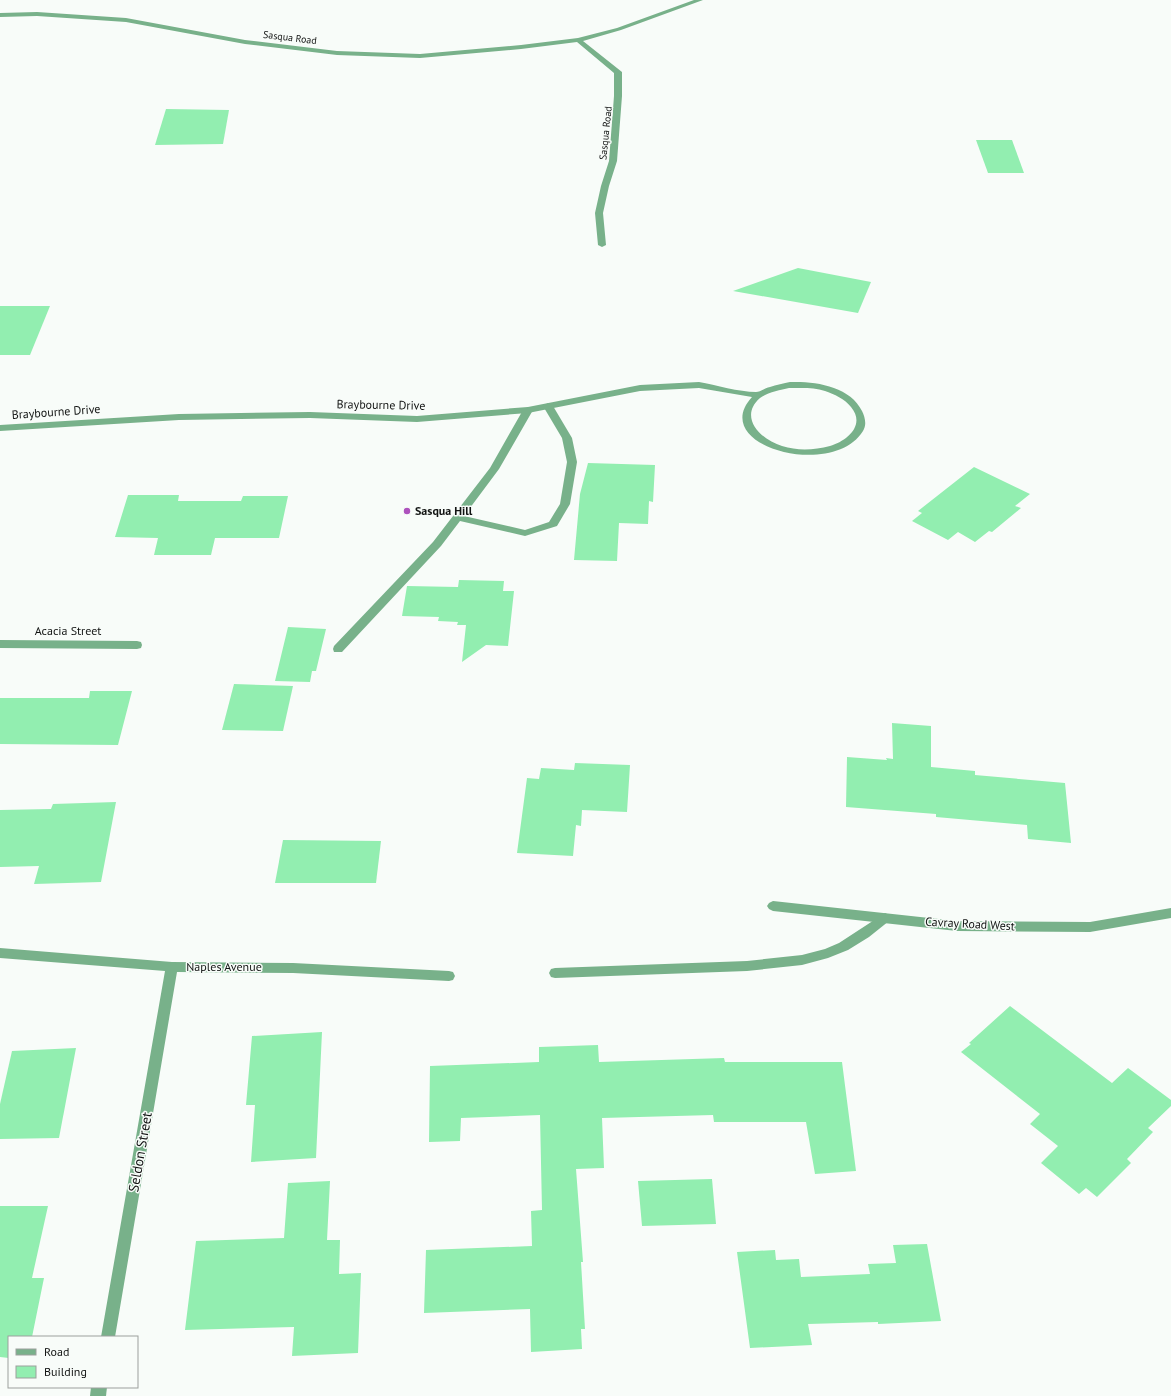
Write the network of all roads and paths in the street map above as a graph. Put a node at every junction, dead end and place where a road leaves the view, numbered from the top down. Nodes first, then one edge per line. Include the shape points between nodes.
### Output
1 (700, 0) edge
2 (0, 15) edge
3 (578, 40) junction
4 (602, 245) dead end
5 (758, 395) junction
6 (548, 406) junction
7 (528, 410) junction
8 (0, 428) edge
9 (457, 517) junction
10 (0, 644) edge
11 (137, 644) dead end
12 (338, 649) dead end
13 (773, 906) dead end
14 (1170, 916) edge
15 (885, 918) junction
16 (0, 953) edge
17 (172, 967) junction
18 (555, 972) dead end
19 (449, 976) dead end
20 (108, 1336) edge

1 - 3 street, Sasqua Road via 618,29
2 - 3 street, Sasqua Road via 36,14 126,20 245,42 337,53 420,56
3 - 4 street, Sasqua Road via 618,72 612,161 599,213
5 - 5 street via 749,405 746,417 750,429 761,440 778,448 798,452 819,452 837,448 852,440 860,429 861,417 855,405 842,395 826,388 789,385
5 - 6 street, Braybourne Drive via 699,385 640,388
6 - 7 street, Braybourne Drive
6 - 9 street via 567,438 572,462 565,504 553,524 525,533
7 - 8 street, Braybourne Drive via 417,419 310,415 179,417
7 - 9 street via 494,469
9 - 12 street via 437,544
10 - 11 street, Acacia Street
13 - 15 street, Cavray Road West
14 - 15 street, Cavray Road West via 1090,927 957,926
15 - 18 street via 865,934 829,953 800,961 671,969
16 - 17 street, Naples Avenue
17 - 19 street, Naples Avenue via 293,968
17 - 20 street, Seldon Street

